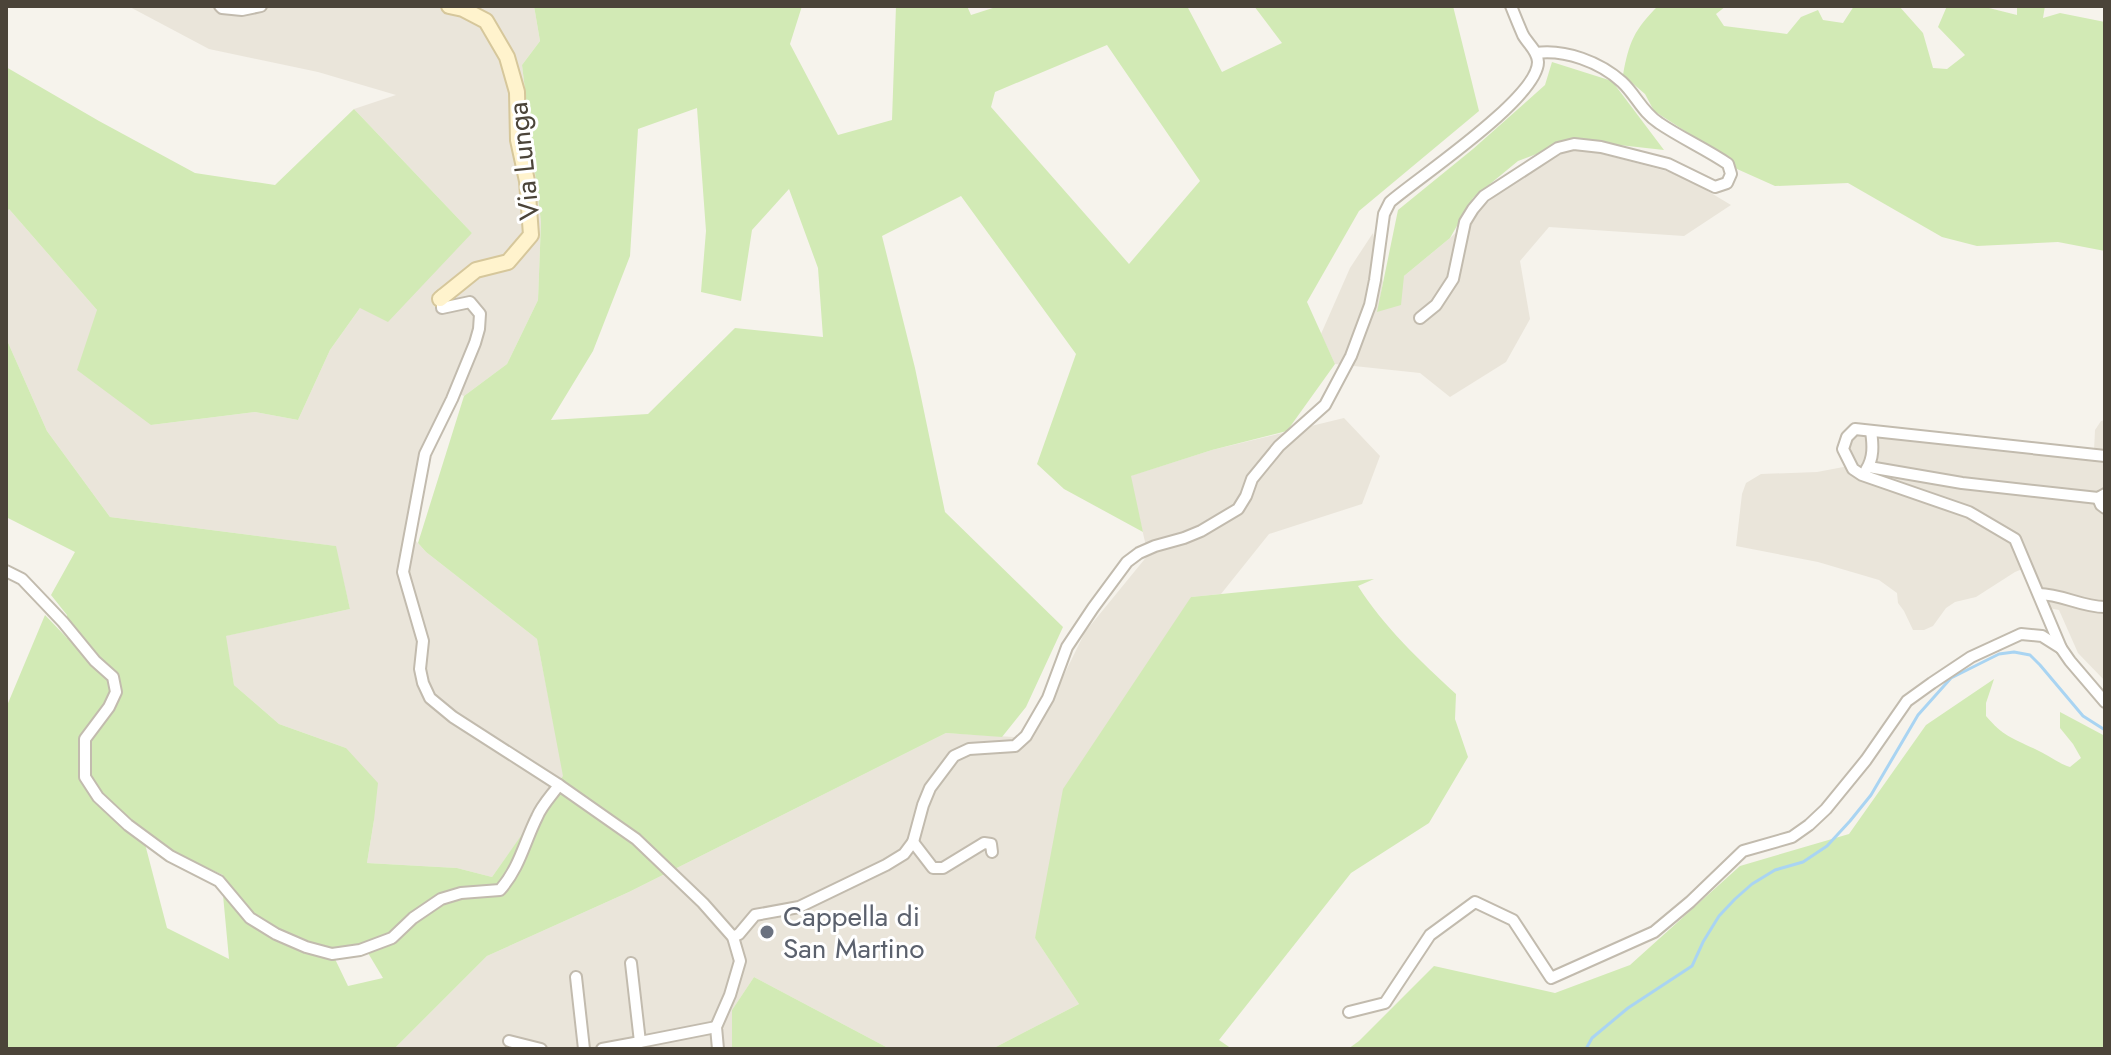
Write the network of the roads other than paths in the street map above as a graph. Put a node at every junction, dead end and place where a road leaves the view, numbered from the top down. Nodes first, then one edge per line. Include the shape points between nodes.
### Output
1 (220, 6) edge
2 (261, 6) edge
3 (449, 6) edge
4 (1511, 6) edge
5 (1536, 53) junction
6 (441, 296) joint
7 (1420, 318) dead end
8 (1871, 431) junction
9 (2105, 456) edge
10 (1866, 471) junction
11 (2103, 500) edge
12 (6, 571) edge
13 (2039, 594) junction
14 (2105, 607) edge
15 (2061, 648) junction
16 (2105, 702) edge
17 (559, 785) junction
18 (913, 842) junction
19 (992, 852) dead end
20 (733, 937) junction
21 (631, 963) dead end
22 (576, 977) dead end
23 (1349, 1012) dead end
24 (716, 1027) junction
25 (509, 1041) dead end
26 (640, 1042) junction
27 (541, 1049) edge
28 (584, 1049) edge
29 (602, 1049) edge
30 (718, 1049) edge

1 - 2 street
3 - 6 street, Via Lunga via 486,21 507,57 517,92 531,235 508,262 476,270
4 - 5 street
5 - 7 street via 1578,57 1600,67 1621,81 1645,112 1728,164 1731,174 1727,183 1715,187 1668,164 1601,147 1558,148 1484,196 1473,209 1465,222 1453,279
5 - 18 street via 1534,75 1515,100 1390,202 1370,305 1325,405 1279,446 1252,479 1238,509 1127,562 1067,647 1048,698 1026,736 1015,746 969,749 954,756 930,788
6 - 17 street via 442,308 470,302 480,314 464,372 425,454 403,572 423,641 423,683 430,698 453,717
8 - 9 street
8 - 10 street via 1874,449
8 - 10 street via 1855,429 1843,449 1853,469
10 - 11 street
10 - 13 street via 1969,512 2015,539
12 - 17 street via 22,579 113,677 116,692 85,739 85,777 98,797 170,856 219,881 250,918 306,947 332,954 360,950 392,938 441,899 500,890
13 - 14 street
13 - 15 street
15 - 16 street
15 - 23 street via 2042,636 2021,634 1932,683 1907,701 1866,760 1809,825 1792,837 1743,851 1654,932 1551,978 1513,920 1475,902 1430,935 1385,1003
17 - 20 street via 636,839
18 - 19 street via 933,868 943,868 984,843 991,844
18 - 20 street via 886,865 807,904 755,915
20 - 24 street via 740,961
21 - 26 street
22 - 28 street
24 - 26 street
24 - 30 street
25 - 27 street
26 - 29 street

